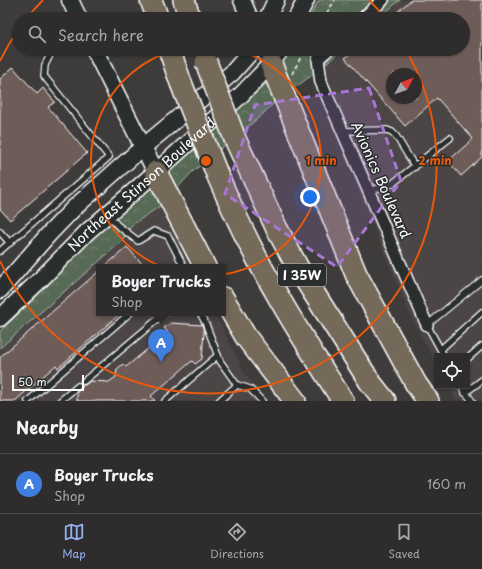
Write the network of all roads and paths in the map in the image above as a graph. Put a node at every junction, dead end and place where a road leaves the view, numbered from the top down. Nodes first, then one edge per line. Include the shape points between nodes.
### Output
1 (70, 0) edge
2 (151, 0) edge
3 (184, 0) edge
4 (242, 0) edge
5 (276, 0) edge
6 (306, 0) edge
7 (335, 0) edge
8 (383, 0) edge
9 (76, 12) edge
10 (155, 12) edge
11 (188, 12) edge
12 (247, 12) edge
13 (270, 12) edge
14 (300, 12) edge
15 (327, 12) edge
16 (370, 12) edge
17 (49, 56) edge
18 (98, 56) edge
19 (172, 56) edge
20 (203, 56) edge
21 (247, 56) edge
22 (270, 56) edge
23 (273, 56) edge
24 (301, 56) edge
25 (321, 56) edge
26 (291, 75) dead end
27 (343, 131) junction
28 (450, 138) dead end
29 (143, 147) junction
30 (415, 167) junction
31 (156, 172) junction
32 (369, 191) junction
33 (108, 214) junction
34 (0, 232) edge
35 (10, 243) junction
36 (0, 252) edge
37 (182, 264) edge
38 (202, 264) edge
39 (482, 280) edge
40 (0, 290) edge
41 (226, 303) edge
42 (482, 312) edge
43 (127, 316) edge
44 (161, 316) edge
45 (202, 316) edge
46 (0, 318) edge
47 (427, 325) junction
48 (482, 346) edge
49 (440, 349) junction
50 (442, 353) edge
51 (218, 355) junction
52 (470, 356) edge
53 (482, 380) edge
54 (84, 381) dead end
55 (237, 385) junction
56 (78, 386) dead end
57 (463, 389) edge
58 (465, 393) junction
59 (28, 401) edge
60 (60, 401) edge
61 (165, 401) edge
62 (219, 401) edge
63 (262, 401) edge
64 (296, 401) edge
65 (344, 401) edge
66 (384, 401) edge
67 (428, 401) edge
68 (472, 401) edge

1 - 9 main road
2 - 10 highway
3 - 11 highway
4 - 12 main road
5 - 13 main road
6 - 14 main road
7 - 15 path
8 - 16 street
17 - 35 lane via 44,76 109,157
18 - 29 main road
19 - 65 highway, I 35W, bridge via 233,210 273,289
20 - 66 highway, I 35W, bridge via 234,139 277,229 298,268
21 - 29 main road, Northeast Stinson Boulevard via 232,72
22 - 31 main road, Northeast Stinson Boulevard via 241,95
23 - 67 highway via 356,274 416,384
24 - 26 path
25 - 27 street, Avionics Boulevard via 318,59 322,82
27 - 30 lane via 392,132
27 - 32 street, Avionics Boulevard
28 - 30 lane
29 - 31 main road
29 - 40 main road, Northeast Stinson Boulevard via 74,208
30 - 32 lane via 392,184
31 - 33 main road, Northeast Stinson Boulevard
31 - 38 highway
32 - 47 street, Avionics Boulevard
33 - 37 lane via 117,225 138,241 154,231 168,236
33 - 46 main road, Northeast Stinson Boulevard
34 - 35 lane
35 - 36 lane
39 - 47 lane
41 - 64 highway via 246,337
42 - 49 lane
43 - 59 lane
44 - 54 lane
45 - 51 lane
47 - 49 lane
48 - 52 lane
49 - 50 lane
51 - 55 lane
51 - 61 lane
53 - 58 lane
55 - 62 lane
55 - 63 lane via 250,389
56 - 60 lane
57 - 58 lane
58 - 68 lane

